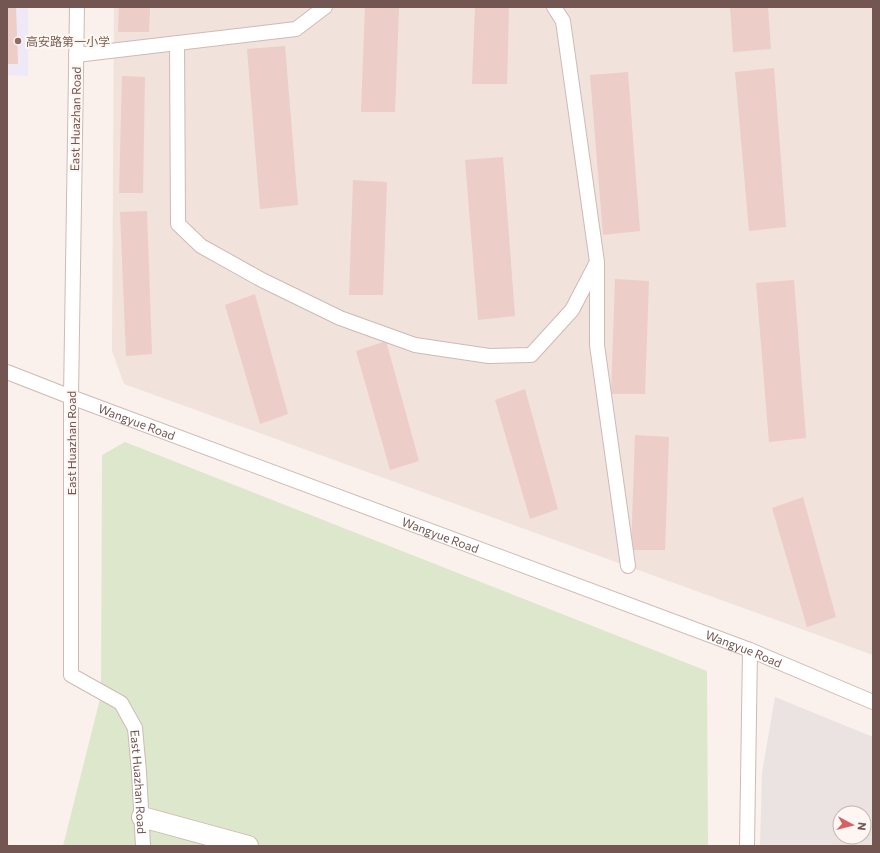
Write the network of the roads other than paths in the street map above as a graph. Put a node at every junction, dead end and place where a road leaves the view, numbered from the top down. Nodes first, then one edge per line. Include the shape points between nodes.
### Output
1 (77, 7) edge
2 (325, 7) edge
3 (554, 7) edge
4 (176, 44) junction
5 (76, 55) junction
6 (597, 262) junction
7 (7, 372) edge
8 (71, 397) junction
9 (628, 566) dead end
10 (750, 650) junction
11 (873, 702) edge
12 (142, 817) junction
13 (143, 846) edge
14 (248, 846) edge
15 (747, 846) edge

1 - 5 street, East Huazhan Road
2 - 4 street via 296,29
3 - 6 street via 563,21
4 - 5 street
4 - 6 street via 178,224 202,246 262,280 340,318 415,345 488,356 531,355 572,310
5 - 8 street, East Huazhan Road
6 - 9 street via 597,345
7 - 8 street, Wangyue Road
8 - 10 street, Wangyue Road
8 - 12 street, East Huazhan Road via 71,675 121,703 135,728
10 - 11 street, Wangyue Road
10 - 15 street
12 - 13 street, East Huazhan Road
12 - 14 main road

